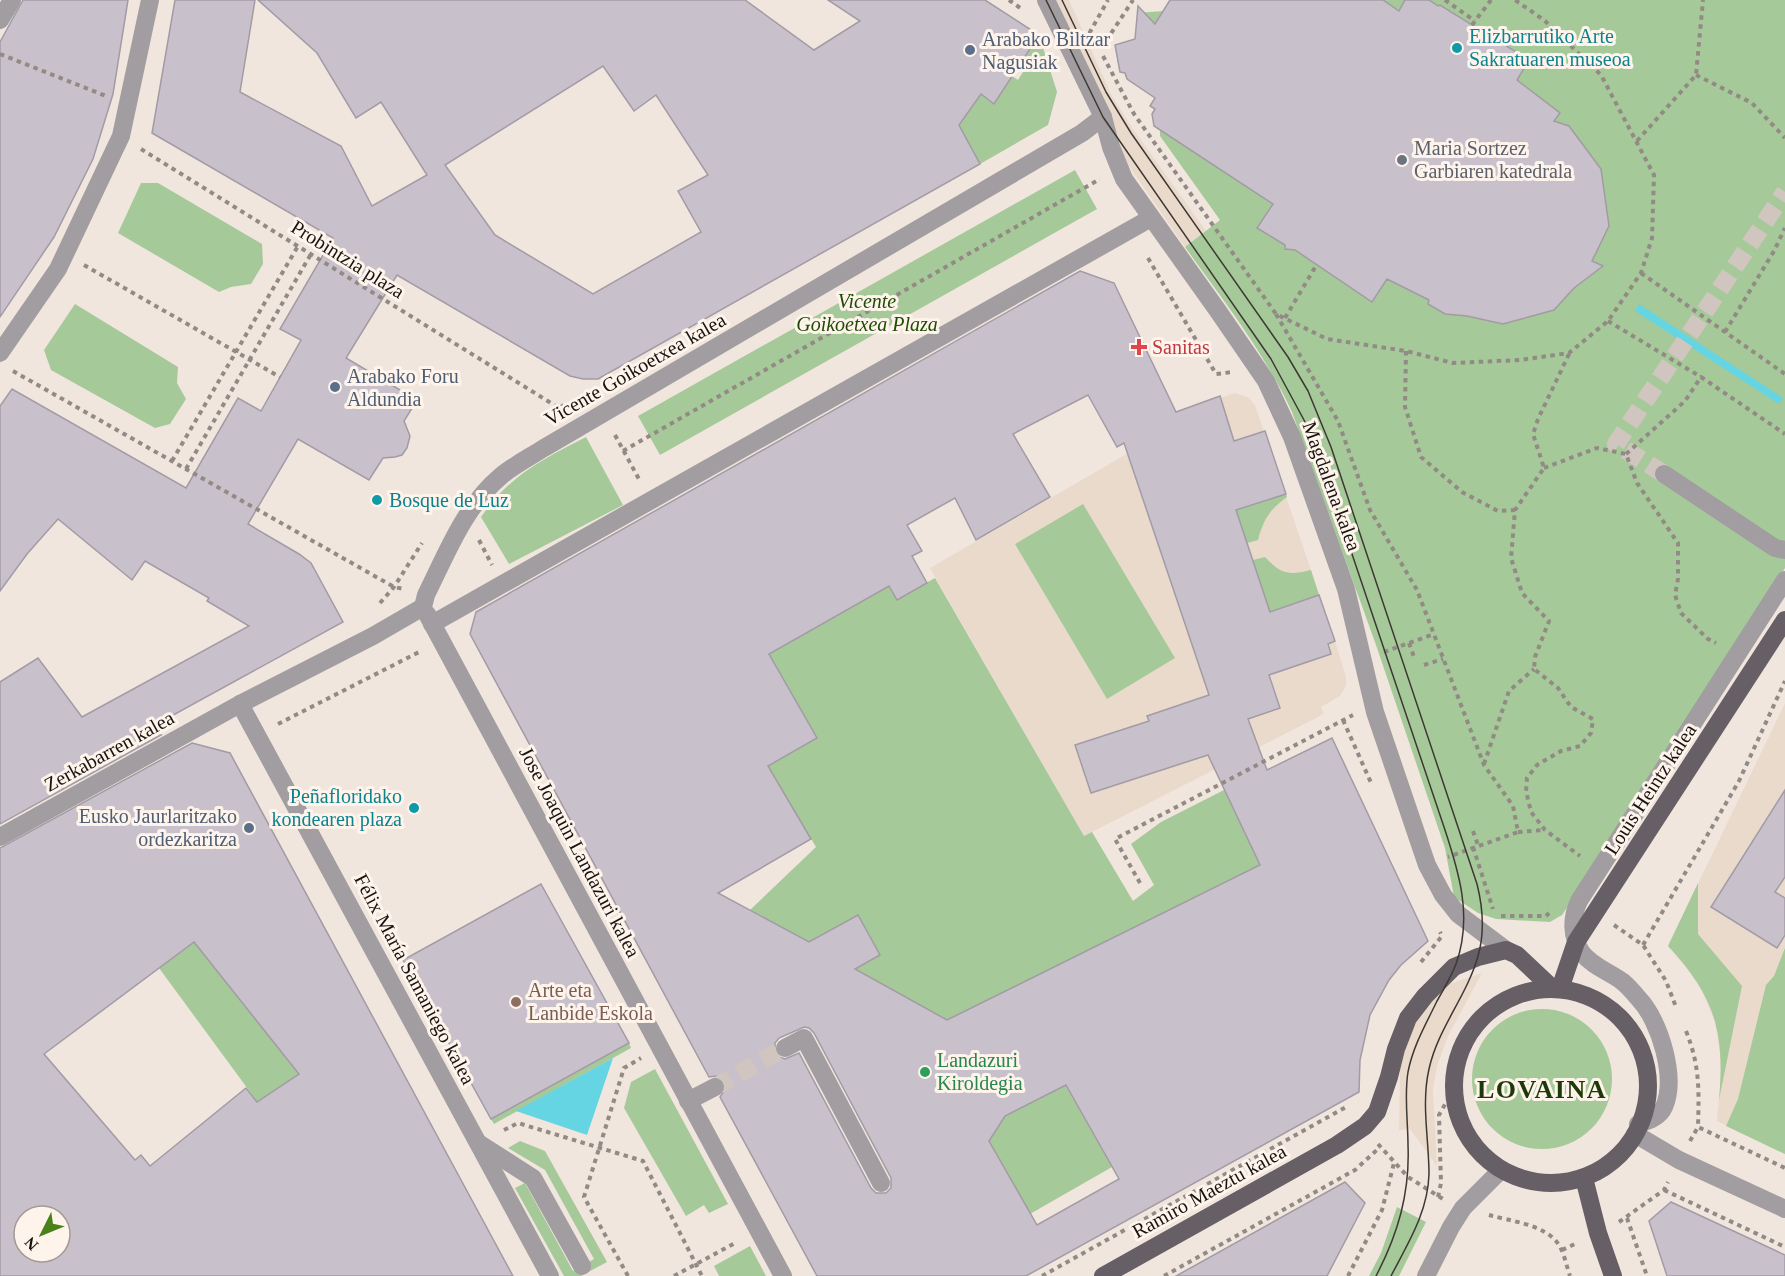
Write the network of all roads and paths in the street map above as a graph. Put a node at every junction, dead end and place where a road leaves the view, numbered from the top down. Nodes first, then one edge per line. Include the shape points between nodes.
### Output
1 (12, 0) edge
2 (150, 0) edge
3 (1009, 0) edge
4 (1046, 0) edge
5 (1133, 0) edge
6 (1445, 0) edge
7 (1491, 0) edge
8 (1515, 0) edge
9 (1703, 0) edge
10 (1106, 1) edge
11 (1028, 12) dead end
12 (0, 20) edge
13 (1097, 44) junction
14 (0, 54) edge
15 (1696, 75) junction
16 (1103, 117) junction
17 (125, 121) junction
18 (1785, 138) edge
19 (1637, 141) junction
20 (1104, 176) dead end
21 (1151, 218) junction
22 (1785, 228) edge
23 (1131, 229) junction
24 (298, 246) junction
25 (311, 254) junction
26 (65, 255) junction
27 (1317, 264) dead end
28 (1641, 273) junction
29 (1276, 314) junction
30 (1285, 318) junction
31 (1608, 321) junction
32 (1725, 332) junction
33 (237, 351) junction
34 (1406, 351) junction
35 (0, 352) edge
36 (1569, 353) junction
37 (250, 359) junction
38 (10, 370) dead end
39 (1241, 371) dead end
40 (1785, 374) edge
41 (280, 376) dead end
42 (1701, 377) junction
43 (549, 414) dead end
44 (603, 414) junction
45 (1785, 434) edge
46 (623, 451) junction
47 (1626, 454) junction
48 (172, 461) junction
49 (1544, 468) junction
50 (186, 469) junction
51 (1664, 474) tunnel mouth
52 (651, 500) junction
53 (1515, 510) junction
54 (425, 537) dead end
55 (1780, 549) edge
56 (1785, 564) edge
57 (1785, 580) edge
58 (394, 587) junction
59 (376, 606) dead end
60 (423, 607) junction
61 (1785, 620) edge
62 (432, 624) junction
63 (1434, 634) junction
64 (441, 641) junction
65 (1409, 643) junction
66 (1723, 647) dead end
67 (1375, 654) dead end
68 (1443, 659) junction
69 (1415, 660) dead end
70 (1424, 665) dead end
71 (1534, 669) junction
72 (1785, 681) edge
73 (240, 704) junction
74 (1364, 710) dead end
75 (272, 727) dead end
76 (1484, 765) junction
77 (1545, 830) junction
78 (1473, 831) dead end
79 (1518, 832) junction
80 (0, 837) edge
81 (1478, 845) junction
82 (1587, 861) dead end
83 (1140, 883) dead end
84 (1553, 908) dead end
85 (1576, 942) junction
86 (1506, 950) junction
87 (1555, 986) junction
88 (1679, 1013) dead end
89 (1683, 1024) dead end
90 (659, 1047) junction
91 (785, 1048) tunnel mouth
92 (1456, 1085) junction
93 (715, 1087) tunnel mouth
94 (688, 1101) junction
95 (1349, 1105) dead end
96 (1698, 1127) junction
97 (1636, 1129) junction
98 (496, 1134) dead end
99 (477, 1142) junction
100 (1381, 1147) dead end
101 (599, 1148) junction
102 (1679, 1160) junction
103 (1395, 1162) dead end
104 (1785, 1168) edge
105 (1500, 1171) junction
106 (1584, 1178) junction
107 (880, 1184) dead end
108 (1664, 1190) junction
109 (1436, 1206) dead end
110 (1785, 1209) edge
111 (1627, 1218) junction
112 (758, 1230) junction
113 (1598, 1233) junction
114 (1785, 1247) edge
115 (696, 1264) junction
116 (582, 1266) dead end
117 (550, 1276) edge
118 (628, 1276) edge
119 (674, 1276) edge
120 (702, 1276) edge
121 (783, 1276) edge
122 (1042, 1276) edge
123 (1103, 1276) edge
124 (1164, 1276) edge
125 (1348, 1276) edge
126 (1426, 1276) edge
127 (1570, 1276) edge
128 (1613, 1276) edge
129 (1647, 1276) edge

1 - 12 street
2 - 17 street
3 - 11 path
4 - 16 street, Magdalena kalea
5 - 13 path via 1110,35
6 - 7 path via 1474,23
8 - 19 path via 1544,20 1600,75
9 - 15 path
10 - 13 path via 1090,32
13 - 29 path via 1134,114
14 - 17 path, Probintzia plaza via 112,98 119,104
15 - 18 path via 1752,104
15 - 19 path
16 - 21 street, Magdalena kalea via 1124,179
16 - 44 street, Vicente Goikoetxea kalea via 1082,133
17 - 24 path, Probintzia plaza
17 - 26 street
19 - 28 path via 1654,175 1652,238
20 - 46 path
21 - 23 street
21 - 86 street, Magdalena kalea via 1266,381 1292,437 1346,589 1375,712 1427,865 1458,914
22 - 32 path
23 - 39 path via 1216,374
23 - 52 street
24 - 25 path, Probintzia plaza
24 - 33 path
25 - 37 path
25 - 43 path, Probintzia plaza via 559,408
26 - 33 path
26 - 35 street
27 - 30 path
28 - 31 path
28 - 32 path
29 - 30 path
29 - 63 path via 1338,421 1370,510 1417,590
30 - 34 path via 1326,339
31 - 36 path
31 - 42 path
32 - 40 path
33 - 37 path
33 - 48 path
34 - 36 path via 1453,363
34 - 53 path via 1405,407 1421,456 1462,492 1498,511
36 - 49 path via 1533,434
37 - 41 path
37 - 50 path
38 - 48 path
42 - 45 path
42 - 47 path via 1685,401
44 - 46 path
44 - 60 street, Vicente Goikoetxea kalea via 502,475 480,496 462,521
46 - 52 path
47 - 49 path via 1597,448
47 - 66 path via 1636,483 1678,543 1675,595 1681,613 1708,639
48 - 50 path
49 - 53 path
50 - 58 path
51 - 55 street
52 - 62 street
53 - 71 path via 1511,558 1522,593 1549,621
54 - 58 path
55 - 56 street
57 - 85 street via 1579,901 1572,923
58 - 59 path
60 - 62 street, Jose Joaquin Landazuri kalea
60 - 73 street
61 - 85 main road, Louis Heintz kalea
62 - 64 street, Jose Joaquin Landazuri kalea
63 - 65 path
63 - 68 path
64 - 75 path
64 - 90 street, Jose Joaquin Landazuri kalea
65 - 67 path
65 - 69 path
68 - 70 path
68 - 76 path
71 - 76 path via 1509,691
71 - 77 path via 1558,688 1571,707 1593,719 1591,733 1580,746 1561,751 1537,765 1527,778 1531,812
72 - 88 path via 1739,781 1643,945 1666,981
73 - 80 street, Zerkabarren kalea
73 - 99 street, Félix María Samaniego kalea
74 - 83 path via 1115,839
76 - 79 path via 1513,806
77 - 79 path
77 - 82 path
78 - 81 path
79 - 81 path
81 - 84 path via 1473,847 1491,907 1500,916 1546,916
85 - 87 main road, Louis Heintz kalea
85 - 97 street via 1583,954 1624,983 1642,1002 1664,1046 1668,1087 1664,1108
86 - 87 main road, Magdalena kalea
86 - 123 main road, Ramiro Maeztu kalea via 1454,968 1425,996 1408,1018 1377,1112 1365,1126
87 - 92 main road via 1494,1007 1477,1021 1457,1065
87 - 97 main road via 1583,992 1603,1002 1624,1021 1639,1045 1647,1072 1646,1100
89 - 96 path via 1700,1080
90 - 94 street, Jose Joaquin Landazuri kalea
90 - 101 path via 624,1068
91 - 107 street via 804,1038
92 - 105 main road via 1463,1133 1473,1149
92 - 109 path via 1439,1115 1441,1183
93 - 94 street
94 - 112 street, Jose Joaquin Landazuri kalea
95 - 122 path
96 - 102 path
96 - 104 path
97 - 102 street
97 - 106 main road via 1621,1152
98 - 101 path via 518,1123
99 - 116 street via 533,1178
99 - 117 street, Félix María Samaniego kalea
100 - 124 path via 1355,1170
101 - 115 path via 643,1161
101 - 118 path via 584,1197
102 - 108 path
102 - 110 street
103 - 125 path via 1383,1210
105 - 106 main road via 1527,1182 1555,1184
105 - 126 street via 1463,1208
106 - 113 main road
108 - 111 path
108 - 114 path
111 - 113 path
111 - 129 path
112 - 115 path
112 - 121 street, Jose Joaquin Landazuri kalea
113 - 127 path via 1562,1250
113 - 128 main road
115 - 119 path
115 - 120 path

